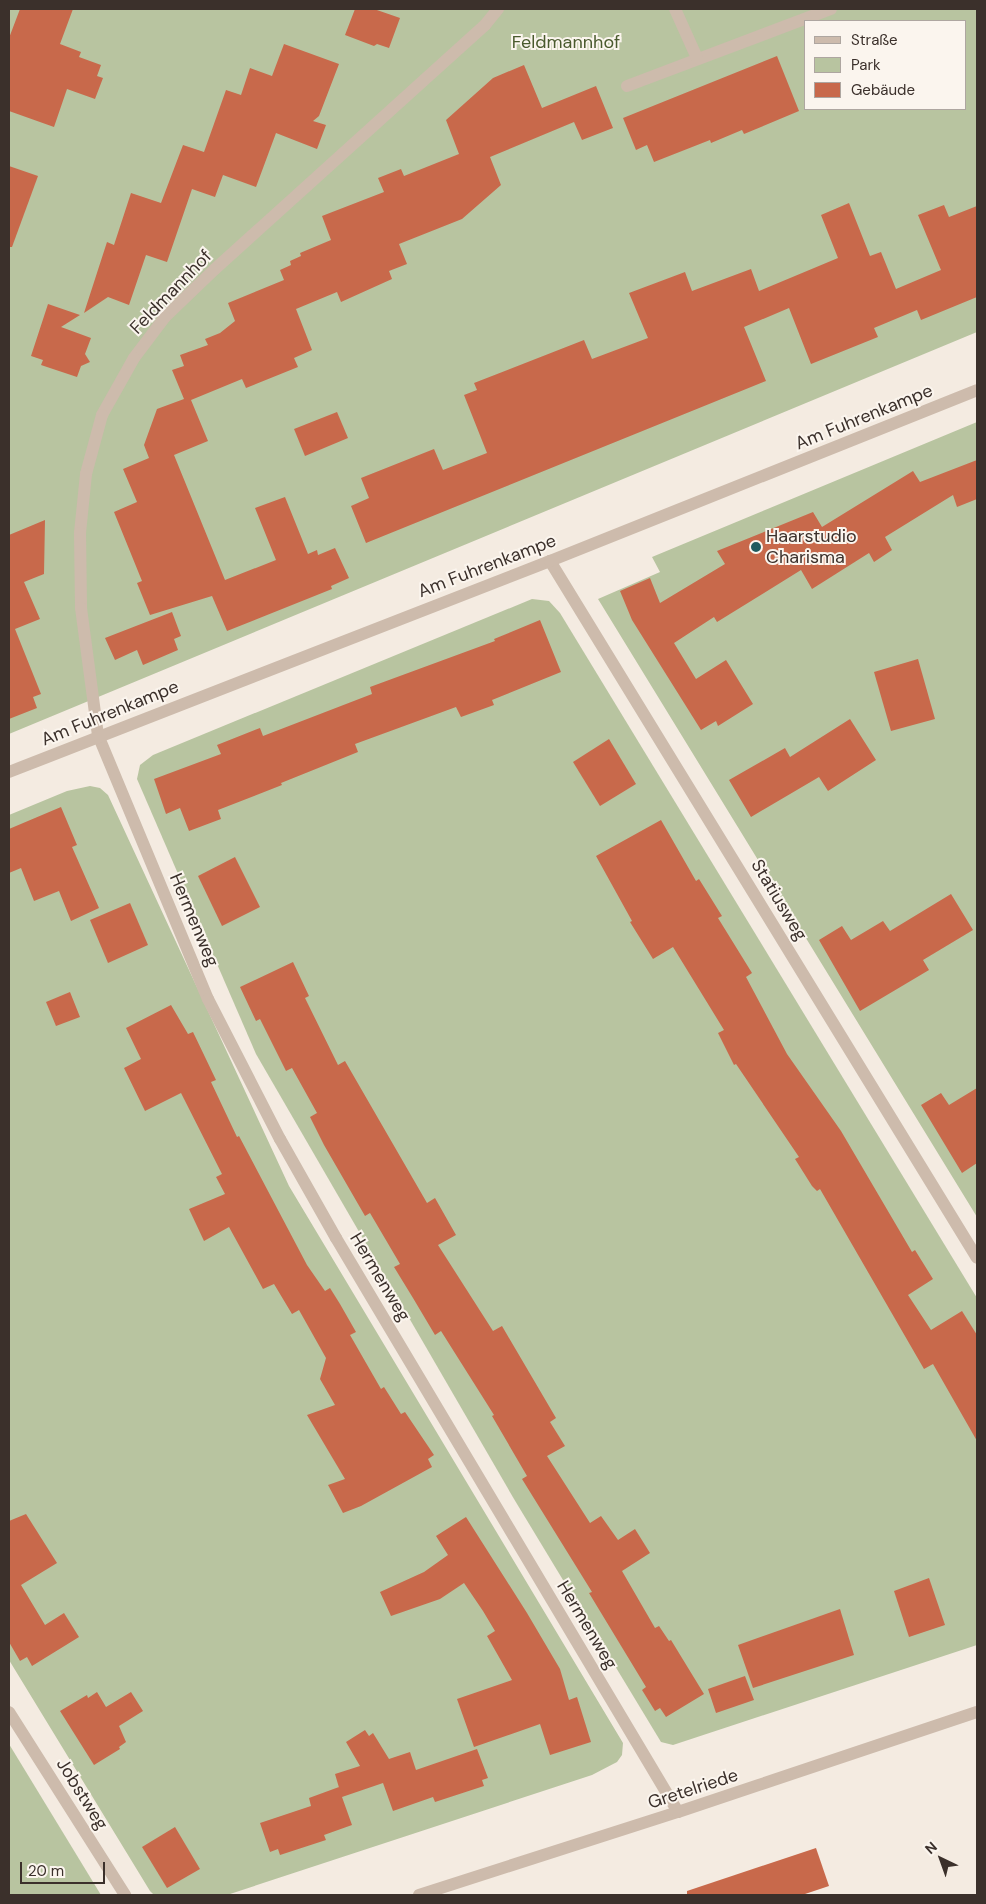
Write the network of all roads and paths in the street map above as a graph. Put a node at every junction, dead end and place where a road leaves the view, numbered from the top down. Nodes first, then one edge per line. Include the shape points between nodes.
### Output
1 (498, 9) edge
2 (675, 9) edge
3 (832, 9) edge
4 (697, 58) junction
5 (627, 86) dead end
6 (977, 390) edge
7 (550, 561) junction
8 (98, 735) junction
9 (9, 772) edge
10 (977, 1258) edge
11 (9, 1712) edge
12 (977, 1712) edge
13 (678, 1812) junction
14 (125, 1895) edge
15 (418, 1895) edge

1 - 8 street, Feldmannhof via 485,25 165,318 134,358 102,415 86,474 80,533 81,608
2 - 4 street
3 - 4 street
4 - 5 street
6 - 7 street, Am Fuhrenkampe
7 - 8 street, Am Fuhrenkampe
7 - 10 street, Statiusweg
8 - 9 street, Am Fuhrenkampe
8 - 13 street, Hermenweg via 208,999 280,1139
11 - 14 street, Jobstweg
12 - 13 street, Gretelriede
13 - 15 street, Gretelriede

